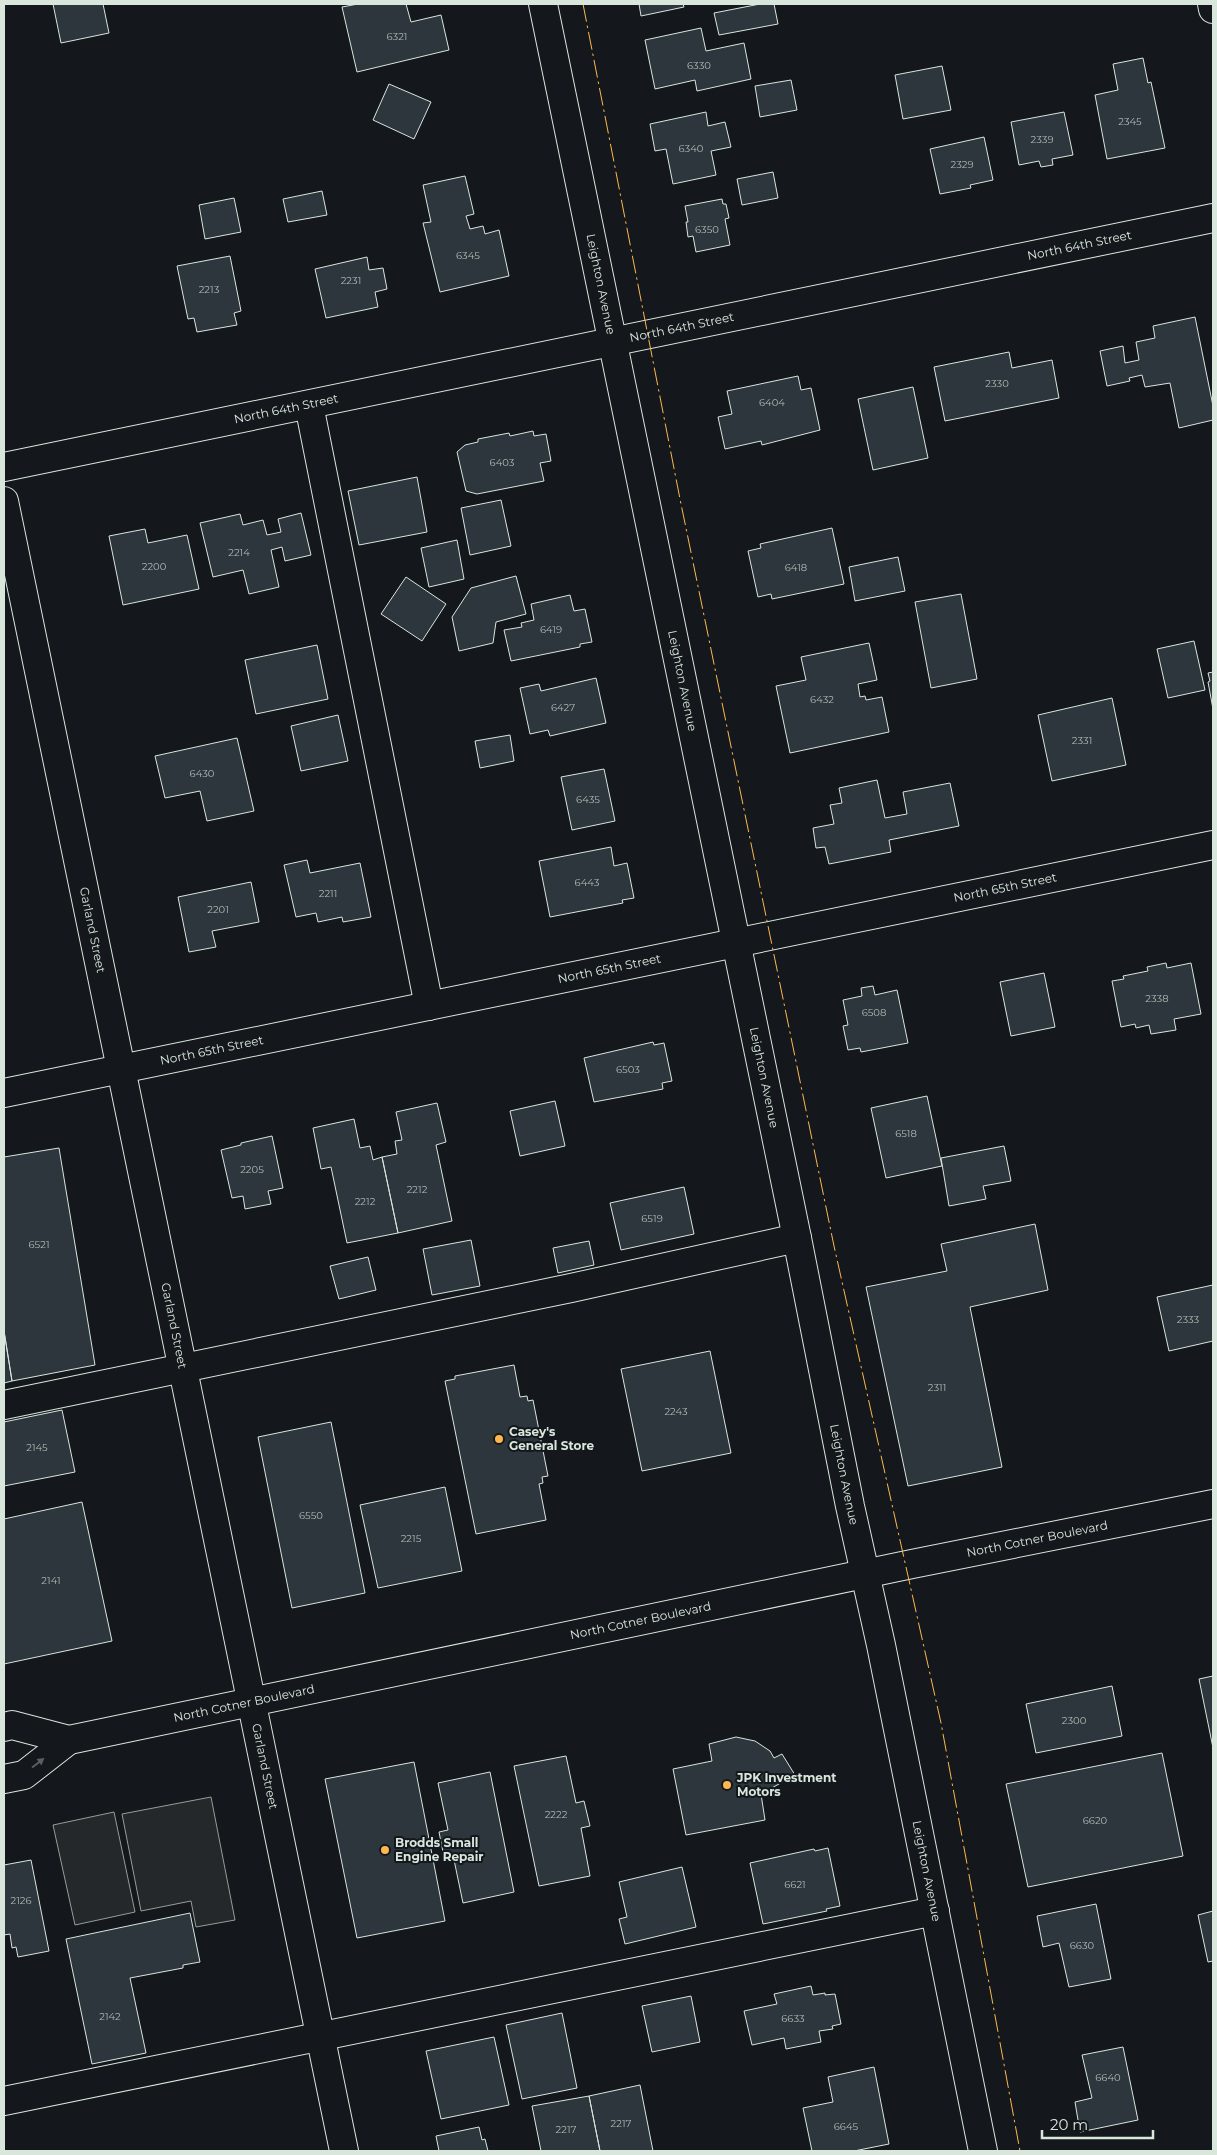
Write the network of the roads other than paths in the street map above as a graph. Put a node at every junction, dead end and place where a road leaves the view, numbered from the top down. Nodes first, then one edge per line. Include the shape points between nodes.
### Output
1 (543, 4) edge
2 (1212, 4) edge
3 (1213, 10) edge
4 (1213, 218) edge
5 (614, 341) junction
6 (309, 405) junction
7 (4, 468) edge
8 (4, 501) edge
9 (1213, 845) edge
10 (736, 943) junction
11 (429, 1006) junction
12 (122, 1070) junction
13 (4, 1093) edge
14 (797, 1238) junction
15 (184, 1369) junction
16 (4, 1405) edge
17 (1213, 1504) edge
18 (865, 1574) junction
19 (253, 1702) junction
20 (4, 1727) edge
21 (69, 1740) junction
22 (4, 1779) edge
23 (935, 1911) junction
24 (321, 2036) junction
25 (4, 2100) edge
26 (344, 2151) edge
27 (983, 2151) edge

1 - 5 street, Leighton Avenue
2 - 3 street
4 - 5 street, North 64th Street
5 - 6 street, North 64th Street
5 - 10 street, Leighton Avenue
6 - 7 street, North 64th Street
6 - 11 street
8 - 12 street, Garland Street
9 - 10 street, North 65th Street
10 - 11 street, North 65th Street
10 - 14 street, Leighton Avenue
11 - 12 street, North 65th Street
12 - 13 street, North 65th Street
12 - 15 street, Garland Street
14 - 15 street
14 - 18 street, Leighton Avenue
15 - 16 street
15 - 19 street, Garland Street
17 - 18 street, North Cotner Boulevard
18 - 19 street, North Cotner Boulevard
18 - 23 street, Leighton Avenue
19 - 21 street, North Cotner Boulevard
19 - 24 street, Garland Street
20 - 21 street, North Cotner Boulevard via 12,1725
22 -> 21 street, North Cotner Boulevard via 24,1774
23 - 24 street
23 - 27 street, Leighton Avenue
24 - 25 street
24 - 26 street, Garland Street

